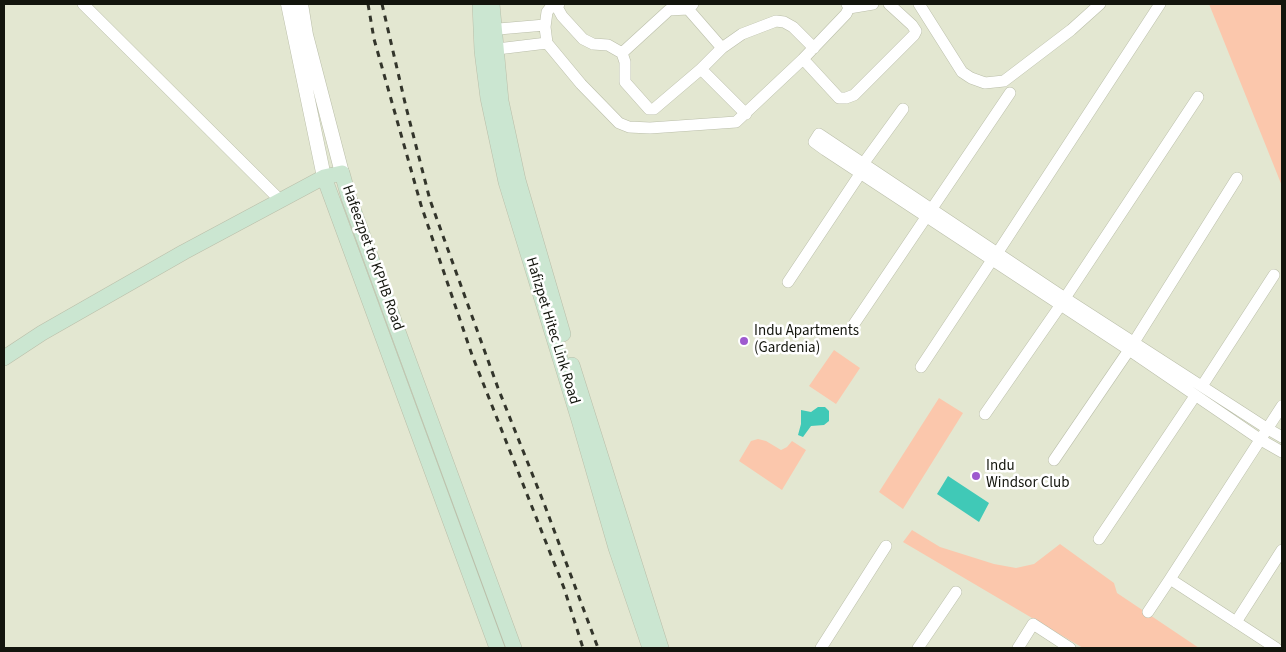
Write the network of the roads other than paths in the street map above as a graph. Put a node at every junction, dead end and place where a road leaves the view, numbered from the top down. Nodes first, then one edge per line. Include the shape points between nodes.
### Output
1 (83, 4) edge
2 (288, 4) edge
3 (301, 4) edge
4 (553, 4) edge
5 (559, 4) edge
6 (874, 4) edge
7 (889, 4) edge
8 (919, 4) edge
9 (1100, 4) edge
10 (1160, 4) edge
11 (485, 5) edge
12 (848, 6) edge
13 (668, 7) edge
14 (690, 7) edge
15 (545, 24) junction
16 (488, 30) junction
17 (547, 43) junction
18 (722, 48) junction
19 (814, 48) junction
20 (489, 50) junction
21 (622, 53) junction
22 (804, 59) junction
23 (701, 68) junction
24 (1010, 93) dead end
25 (1198, 97) dead end
26 (903, 109) dead end
27 (746, 114) junction
28 (862, 169) junction
29 (342, 173) junction
30 (324, 177) junction
31 (1238, 178) dead end
32 (280, 200) junction
33 (929, 213) junction
34 (995, 256) junction
35 (1274, 274) dead end
36 (788, 282) dead end
37 (1062, 302) junction
38 (854, 324) dead end
39 (1131, 346) junction
40 (4, 358) edge
41 (921, 367) dead end
42 (1199, 391) junction
43 (1282, 406) edge
44 (985, 414) dead end
45 (1268, 429) junction
46 (1282, 437) edge
47 (1261, 440) junction
48 (1282, 452) edge
49 (1054, 460) dead end
50 (1099, 538) dead end
51 (886, 546) dead end
52 (1282, 550) edge
53 (1170, 579) junction
54 (956, 592) dead end
55 (1148, 612) dead end
56 (1236, 622) junction
57 (497, 648) edge
58 (514, 648) edge
59 (650, 648) edge
60 (661, 648) edge
61 (821, 648) edge
62 (918, 648) edge
63 (1018, 648) edge
64 (1070, 648) edge
65 (1276, 648) edge

1 - 32 street
2 - 30 street
3 - 29 street
4 - 15 street via 546,12
5 - 21 street via 557,7 562,16 582,39 608,45
6 - 12 street
7 - 22 street via 916,31 854,95 839,98
8 - 9 street via 962,72 985,83 1004,80
10 - 34 street
11 - 16 main road, Hafizpet Hitec Link Road
12 - 19 street via 846,14
13 - 14 street
13 - 21 street
14 - 18 street
15 - 16 street
15 - 17 street
16 - 20 main road, Hafizpet Hitec Link Road
17 - 20 street
17 - 27 street via 619,123 630,127 736,122
18 - 19 street via 742,34 776,21 793,27
18 - 23 street
19 - 22 street
20 - 59 main road, Hafizpet Hitec Link Road via 488,98 506,182 616,548
20 - 60 main road via 518,180
21 - 23 street via 626,82 651,110
22 - 27 street
23 - 27 street
24 - 33 street
25 - 37 street
26 - 28 street
28 - 33 street
28 - 36 street
29 - 30 main road, Hafeezpet to KPHB Road
29 - 58 main road, Hafeezpet to KPHB Road
30 - 32 main road, Hafeezpet to KPHB Road
30 - 57 main road
31 - 39 street
32 - 40 main road, Hafeezpet to KPHB Road via 42,333
33 - 34 street
33 - 38 street
34 - 37 street
34 - 41 street
35 - 42 street
37 - 39 street
37 - 44 street
39 - 42 street
39 - 49 street
42 - 45 street
42 - 47 street
42 - 50 street
43 - 45 street
45 - 46 street
45 - 47 street
47 - 48 street
47 - 53 street
51 - 61 street
52 - 56 street
53 - 55 street
53 - 56 street
54 - 62 street
56 - 65 street
63 - 64 street via 1033,624

